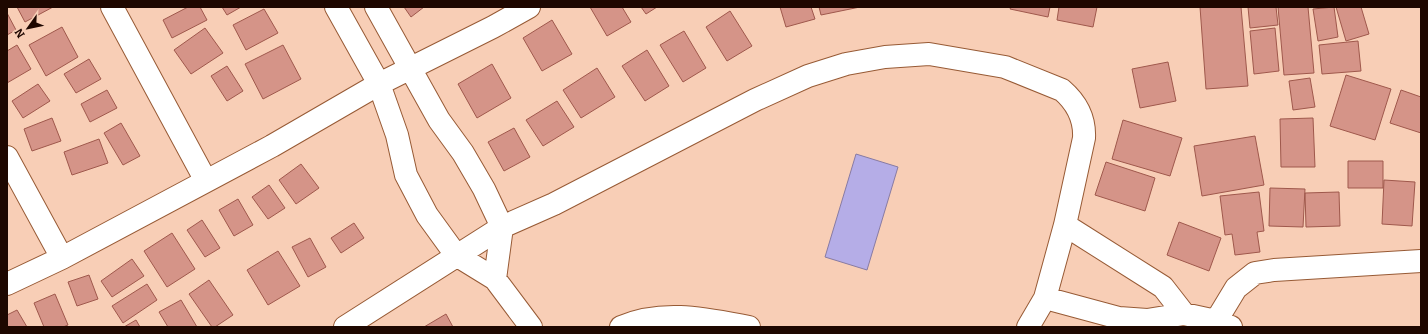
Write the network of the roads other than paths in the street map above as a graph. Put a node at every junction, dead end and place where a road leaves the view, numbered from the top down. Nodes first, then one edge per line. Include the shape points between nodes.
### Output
1 (112, 7) edge
2 (336, 7) edge
3 (376, 7) edge
4 (529, 7) edge
5 (411, 68) junction
6 (379, 84) junction
7 (7, 157) edge
8 (206, 181) junction
9 (1065, 225) junction
10 (502, 227) junction
11 (456, 255) junction
12 (62, 258) junction
13 (1421, 260) edge
14 (495, 279) junction
15 (7, 284) edge
16 (1045, 298) junction
17 (1184, 314) junction
18 (1220, 325) edge
19 (346, 327) edge
20 (531, 327) edge
21 (621, 327) edge
22 (749, 327) edge
23 (1028, 327) edge

1 - 8 street
2 - 6 street
3 - 5 street
4 - 5 street via 493,28
5 - 6 street
5 - 10 street via 439,120 463,153 484,189
6 - 8 street
6 - 11 street via 397,135 406,175 427,215
7 - 12 street
8 - 12 street
9 - 10 street via 1084,130 1079,109 1070,97 1062,90 1006,67 929,54 885,57 846,64 808,76 755,100 554,204
9 - 16 street
9 - 17 street via 1163,287
10 - 11 street
10 - 14 street
11 - 14 street
11 - 19 street
12 - 15 street
13 - 18 street via 1255,273 1236,288
14 - 20 street
16 - 17 street via 1119,318 1147,320
16 - 23 street
17 - 18 street
21 - 22 street via 654,317 694,318

